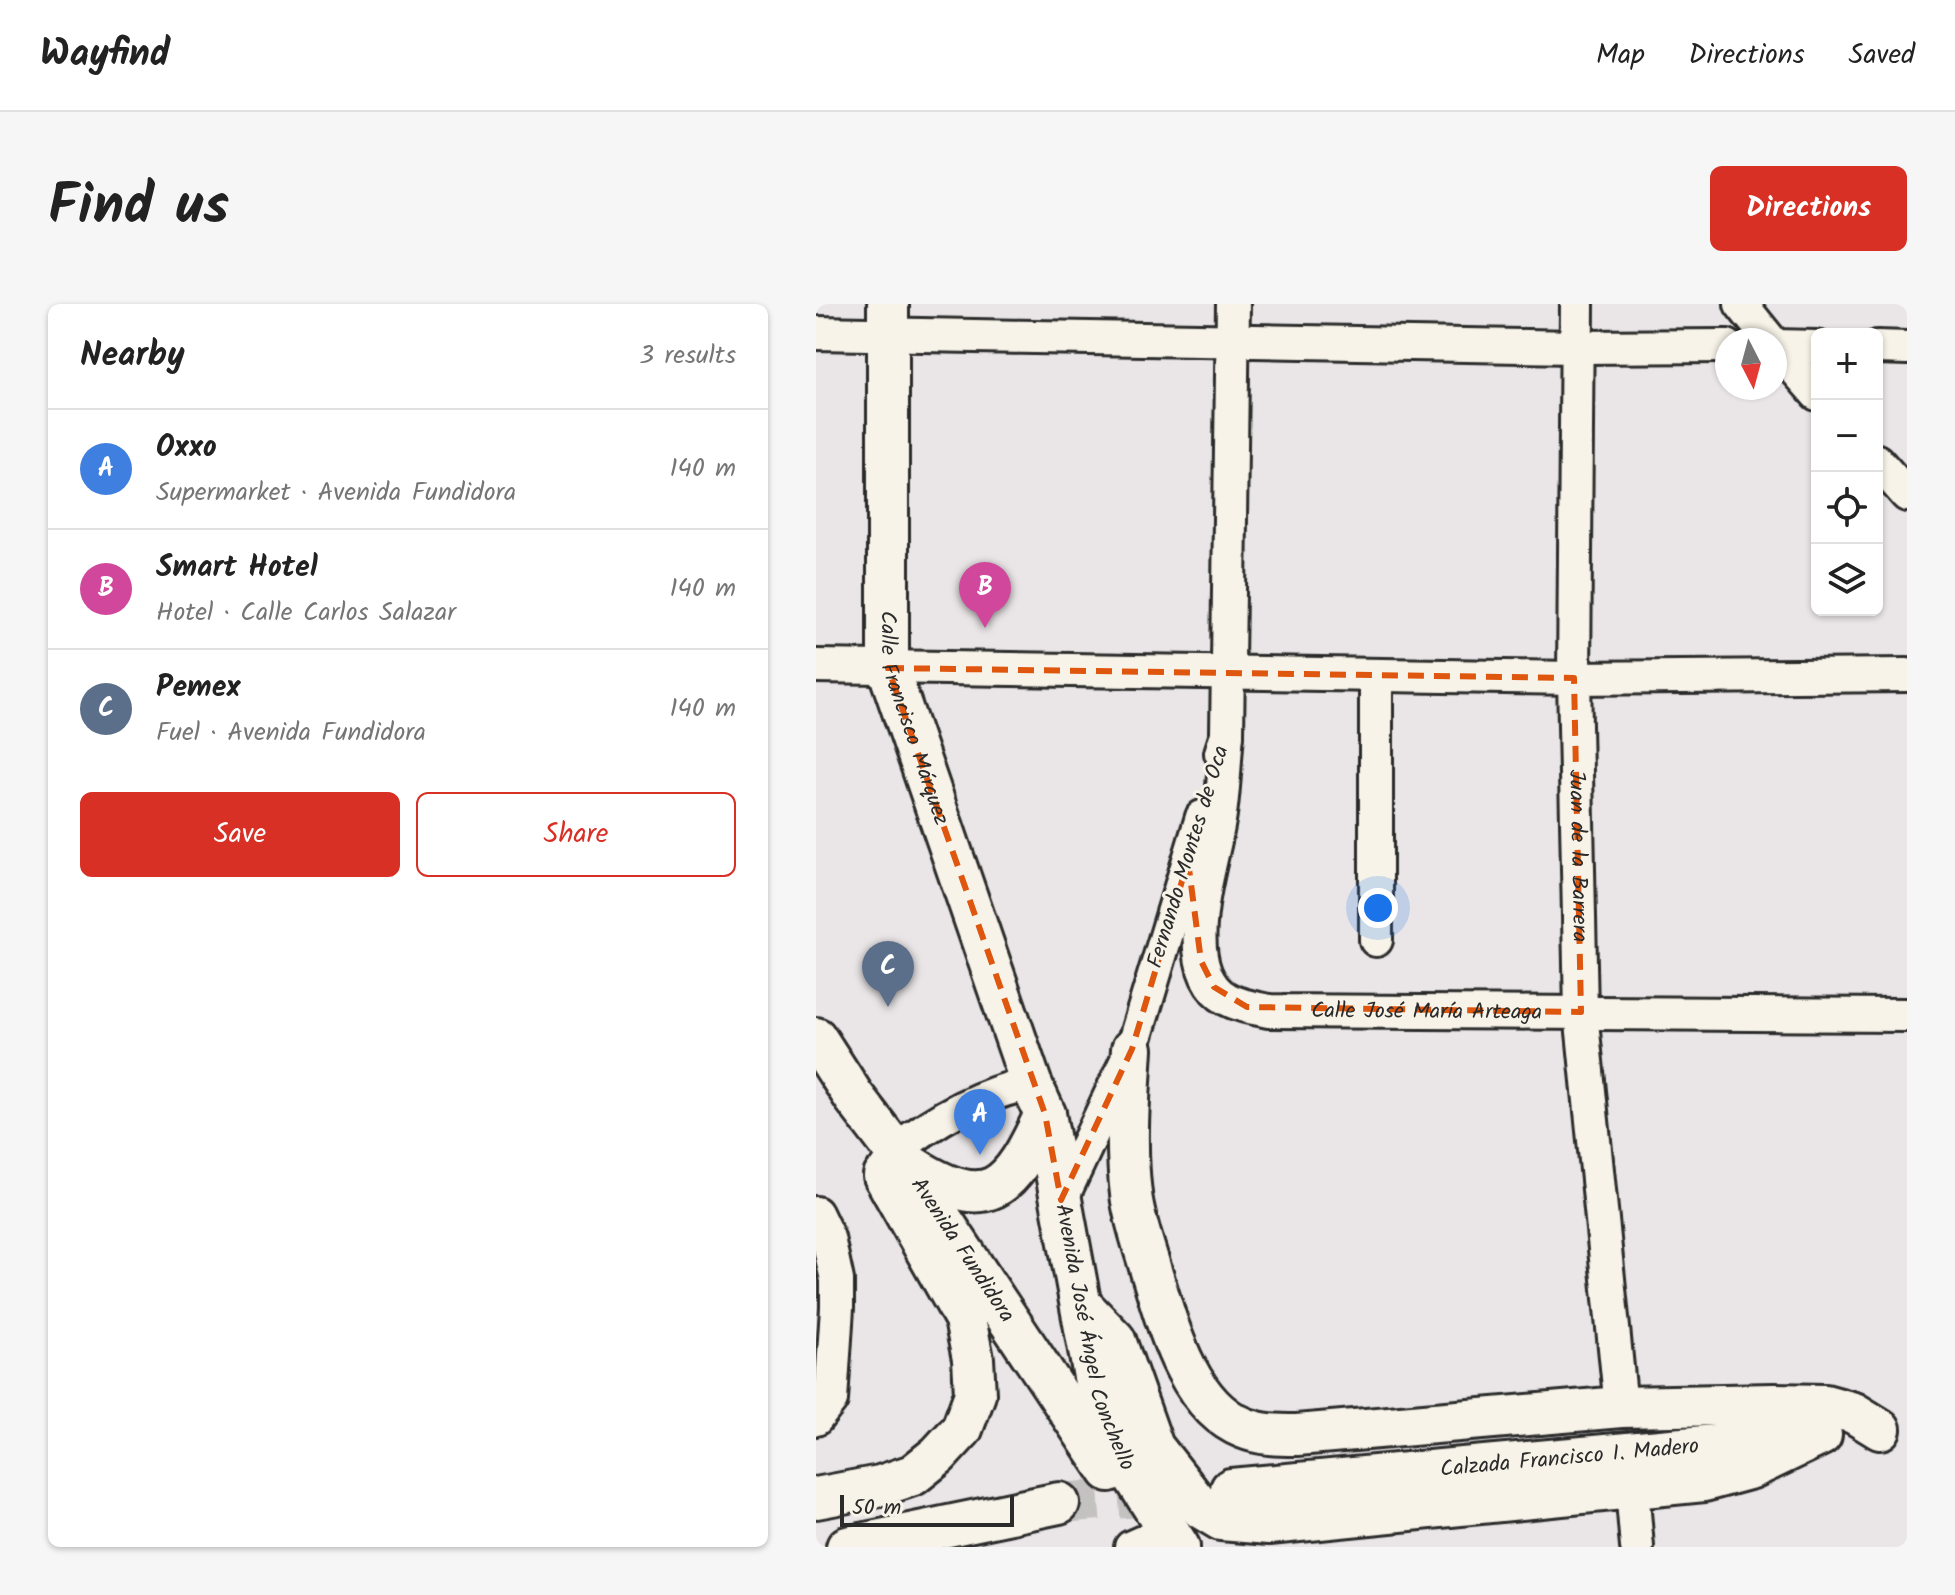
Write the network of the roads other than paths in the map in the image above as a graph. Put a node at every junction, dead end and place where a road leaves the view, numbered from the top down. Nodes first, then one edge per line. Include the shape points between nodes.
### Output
1 (1233, 304) edge
2 (1577, 304) edge
3 (1741, 304) edge
4 (888, 319) edge
5 (1760, 328) edge
6 (816, 333) edge
7 (1232, 340) junction
8 (1715, 346) edge
9 (1787, 346) edge
10 (1576, 347) junction
11 (1811, 347) edge
12 (1883, 347) edge
13 (1907, 348) edge
14 (1787, 360) edge
15 (1811, 387) edge
16 (1883, 468) edge
17 (1907, 495) edge
18 (816, 666) edge
19 (888, 668) junction
20 (1227, 673) junction
21 (1376, 675) junction
22 (1907, 675) edge
23 (1574, 678) junction
24 (1227, 734) junction
25 (1376, 940) dead end
26 (1581, 1012) junction
27 (1907, 1015) edge
28 (816, 1038) edge
29 (1132, 1049) junction
30 (854, 1097) junction
31 (1038, 1098) junction
32 (899, 1156) junction
33 (1061, 1200) junction
34 (816, 1213) edge
35 (1081, 1305) junction
36 (1621, 1407) junction
37 (816, 1419) edge
38 (1894, 1428) edge
39 (1821, 1435) junction
40 (1106, 1465) joint
41 (1231, 1489) dead end
42 (1632, 1489) junction
43 (816, 1498) edge
44 (1059, 1503) tunnel mouth
45 (1154, 1545) edge
46 (847, 1547) edge
47 (1637, 1547) edge

1 - 7 street, Fernando Montes de Oca
2 - 10 street, Juan de la Barrera
3 - 5 street
4 - 6 street
4 - 7 street
4 - 19 main road, Calle Francisco Márquez
7 - 10 street
7 - 20 street, Fernando Montes de Oca
8 - 10 street
9 - 11 street
10 - 23 street, Juan de la Barrera
12 - 13 street
14 - 15 street
16 - 17 street
18 - 19 street
19 - 20 street
19 - 31 main road, Calle Francisco Márquez
20 - 21 street
20 - 24 street, Fernando Montes de Oca
21 - 23 street
21 - 25 street
22 - 23 street
23 - 26 street, Juan de la Barrera
24 - 26 street, Calle José María Arteaga via 1220,817 1198,934 1207,975 1226,998 1269,1011
24 - 29 street, Fernando Montes de Oca
26 - 27 street, Calle José María Arteaga
26 - 36 street, Juan de la Barrera
28 - 30 main road, Avenida Fundidora
29 - 33 street, Fernando Montes de Oca
29 - 36 main road via 1127,1120 1131,1198 1172,1340 1203,1394 1222,1415 1242,1428 1297,1435
30 - 32 main road, Avenida Fundidora
30 - 43 main road via 877,1164 965,1319 975,1394 962,1429 913,1475
31 - 32 street via 997,1090 926,1126
31 - 32 main road via 1026,1156 993,1188 955,1190
31 - 33 main road, Avenida José Ángel Conchello
32 - 40 main road, Avenida Fundidora
33 - 35 main road, Avenida José Ángel Conchello
34 - 37 street via 828,1238 837,1308 831,1400
35 - 42 main road via 1115,1340 1153,1447 1201,1508 1221,1520 1269,1524
35 - 45 main road, Avenida José Ángel Conchello via 1098,1398
36 - 38 main road via 1825,1405
38 - 39 main road, Calzada Francisco I. Madero
39 - 41 main road, Calzada Francisco I. Madero
39 - 42 main road via 1726,1476
40 - 45 main road, Avenida José Ángel Conchello
42 - 47 street
44 - 46 main road

